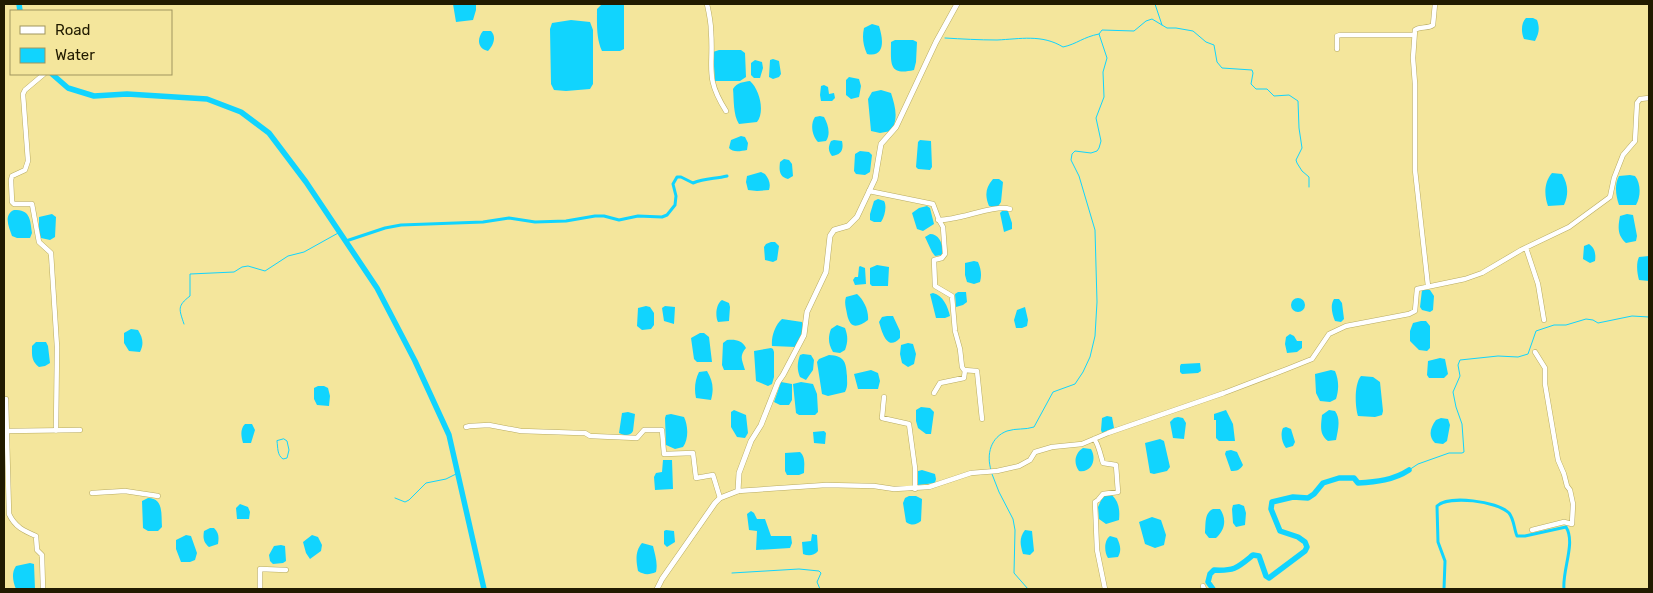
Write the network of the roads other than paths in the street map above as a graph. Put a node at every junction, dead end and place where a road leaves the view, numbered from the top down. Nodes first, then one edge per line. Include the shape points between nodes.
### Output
1 (708, 4) edge
2 (957, 4) edge
3 (1435, 4) edge
4 (1414, 35) junction
5 (1337, 49) dead end
6 (42, 75) edge
7 (1649, 98) edge
8 (726, 111) dead end
9 (869, 191) junction
10 (1010, 209) dead end
11 (939, 220) junction
12 (1526, 248) junction
13 (1428, 286) junction
14 (1544, 320) dead end
15 (1535, 352) dead end
16 (965, 370) junction
17 (934, 393) dead end
18 (884, 397) dead end
19 (6, 400) dead end
20 (982, 419) dead end
21 (466, 427) dead end
22 (80, 430) dead end
23 (6, 431) junction
24 (56, 431) junction
25 (1094, 439) junction
26 (5, 441) edge
27 (915, 489) junction
28 (738, 491) junction
29 (92, 493) dead end
30 (158, 496) dead end
31 (720, 498) junction
32 (1532, 530) dead end
33 (286, 570) dead end
34 (43, 589) edge
35 (260, 589) edge
36 (657, 589) edge
37 (1105, 589) edge

1 - 8 street via 712,85
2 - 9 main road via 896,127 881,144 875,179
3 - 4 street via 1433,25 1418,28
4 - 5 street via 1340,35 1337,36
4 - 13 street via 1415,170
6 - 24 street via 23,94 28,161 25,170 12,176 11,180 12,202 32,204 39,242 51,253 57,347
7 - 12 street via 1640,99 1637,103 1636,141 1623,155 1610,197 1569,227
9 - 11 street via 930,206
9 - 28 main road via 853,223 834,230 830,236 826,272 807,312 804,334 751,441 739,473
10 - 11 street
11 - 16 street via 943,227 946,254 934,260 935,286 952,296 955,332
12 - 13 street via 1482,273
12 - 14 street via 1538,284
13 - 25 street via 1417,289 1416,311 1346,326 1329,334 1312,359
15 - 32 street via 1545,368 1558,460 1570,490 1572,524 1564,522
16 - 17 street via 964,378 940,383
16 - 20 street via 976,371
18 - 27 street via 882,418 909,424
19 - 23 street
21 - 31 street via 489,425 521,431 580,432 590,436 627,438 637,438 644,430 662,430 664,454 693,453 696,478 713,475
22 - 24 street
23 - 24 street
23 - 26 street
25 - 27 street via 1035,452 1030,460 1019,466 970,472 928,488
25 - 37 street via 1098,442 1103,463 1116,464 1118,483 1118,492 1103,494 1095,502 1097,550
26 - 34 street via 9,514 19,528 36,536 37,550 42,555
27 - 28 street via 826,485
28 - 31 main road
29 - 30 street via 125,491
31 - 36 main road
33 - 35 street via 260,569

